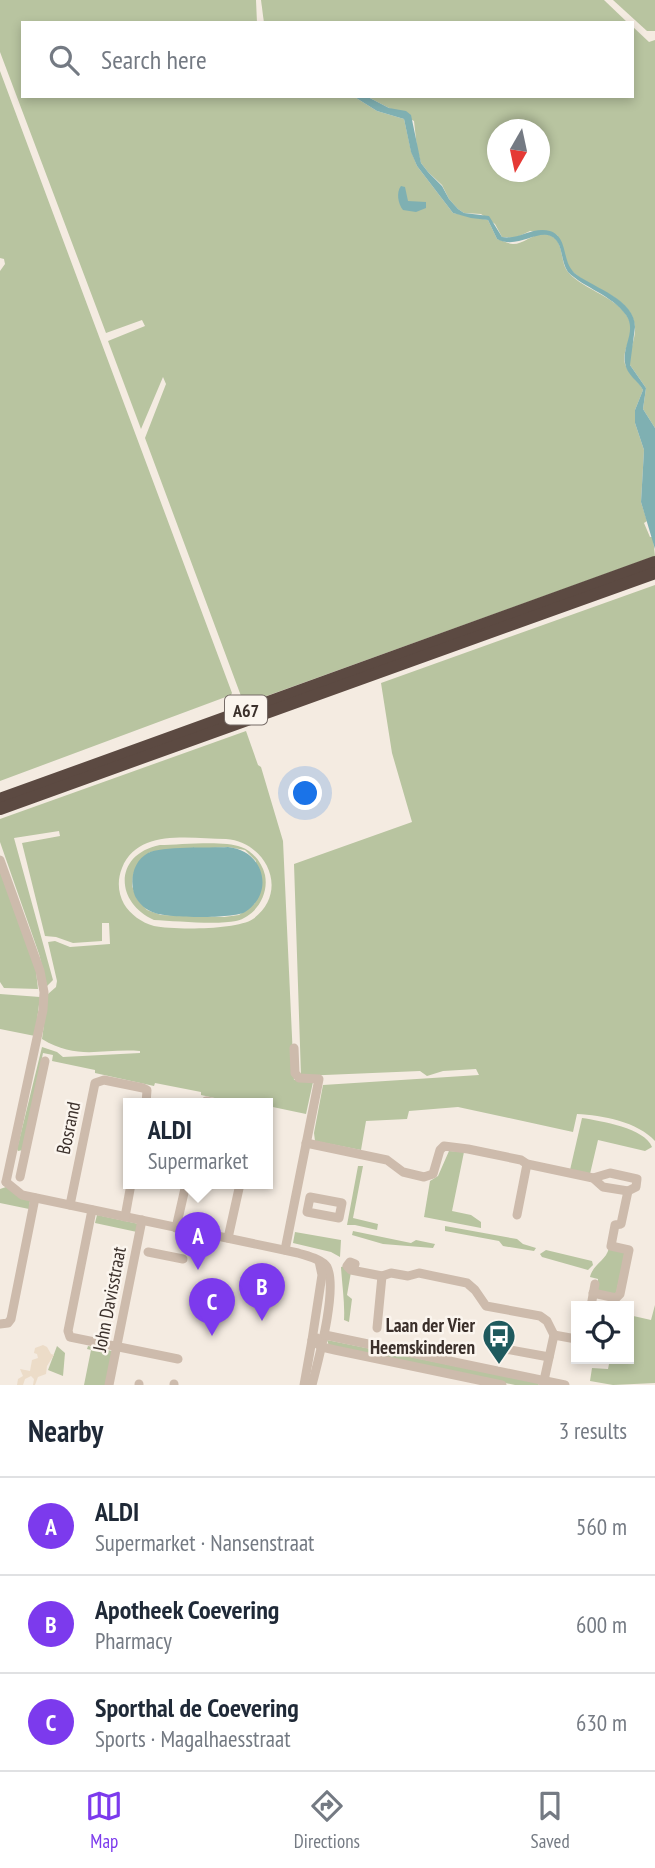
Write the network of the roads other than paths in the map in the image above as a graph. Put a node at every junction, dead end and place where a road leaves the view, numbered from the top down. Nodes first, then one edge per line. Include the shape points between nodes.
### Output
1 (655, 562) edge
2 (655, 573) edge
3 (0, 799) edge
4 (0, 809) edge
5 (0, 860) edge
6 (294, 1048) dead end
7 (45, 1061) dead end
8 (146, 1098) edge
9 (306, 1143) junction
10 (13, 1152) junction
11 (25, 1154) junction
12 (527, 1164) junction
13 (20, 1177) dead end
14 (593, 1178) junction
15 (3, 1183) edge
16 (130, 1189) edge
17 (185, 1189) edge
18 (239, 1189) edge
19 (628, 1191) junction
20 (35, 1198) junction
21 (294, 1203) junction
22 (70, 1205) junction
23 (308, 1206) dead end
24 (92, 1210) junction
25 (517, 1214) dead end
26 (125, 1217) junction
27 (142, 1220) junction
28 (176, 1228) junction
29 (228, 1238) junction
30 (285, 1250) junction
31 (148, 1252) dead end
32 (183, 1259) dead end
33 (319, 1261) junction
34 (353, 1270) dead end
35 (382, 1276) junction
36 (592, 1301) edge
37 (0, 1324) edge
38 (377, 1328) dead end
39 (325, 1335) junction
40 (554, 1335) junction
41 (571, 1338) edge
42 (312, 1340) junction
43 (117, 1347) junction
44 (322, 1347) junction
45 (494, 1347) dead end
46 (549, 1357) junction
47 (178, 1359) dead end
48 (544, 1383) edge
49 (109, 1385) edge
50 (304, 1385) edge
51 (312, 1385) edge
52 (502, 1385) edge
53 (565, 1385) edge

1 - 3 highway, A67
2 - 4 highway, A67
5 - 10 street via 44,992
6 - 9 street via 295,1073 299,1078 318,1079
7 - 11 street, Bosrand
8 - 22 street, Bosrand via 143,1088 104,1080 95,1083
9 - 12 street via 387,1160 399,1171 424,1177 433,1174 444,1146
9 - 21 street
10 - 11 street, Bosrand
10 - 15 street
11 - 13 street, Bosrand
12 - 14 street
12 - 25 street
14 - 19 street via 603,1187
14 - 19 street via 610,1173 637,1179 636,1187
15 - 20 street
16 - 26 street
17 - 28 street
18 - 29 street
19 - 36 street via 611,1246 629,1250 620,1294 616,1298 594,1289
20 - 22 street
20 - 37 street via 11,1319
21 - 23 street
21 - 30 street
22 - 24 street
24 - 26 street
24 - 43 street via 68,1331 70,1337
26 - 27 street
27 - 28 street
27 - 43 street, John Davisstraat
28 - 29 street
29 - 30 street
30 - 33 street
31 - 32 street
33 - 39 street via 328,1269 330,1287
33 - 42 street via 322,1275
34 - 35 street
35 - 38 street
35 - 40 street via 419,1273 467,1283 486,1306 540,1317
39 - 42 street
39 - 44 street
39 - 48 street
40 - 41 street
40 - 46 street
42 - 44 street
42 - 50 street
43 - 47 street
43 - 49 street, John Davisstraat
44 - 51 street
44 - 52 street
45 - 46 street
46 - 48 street
48 - 53 street

